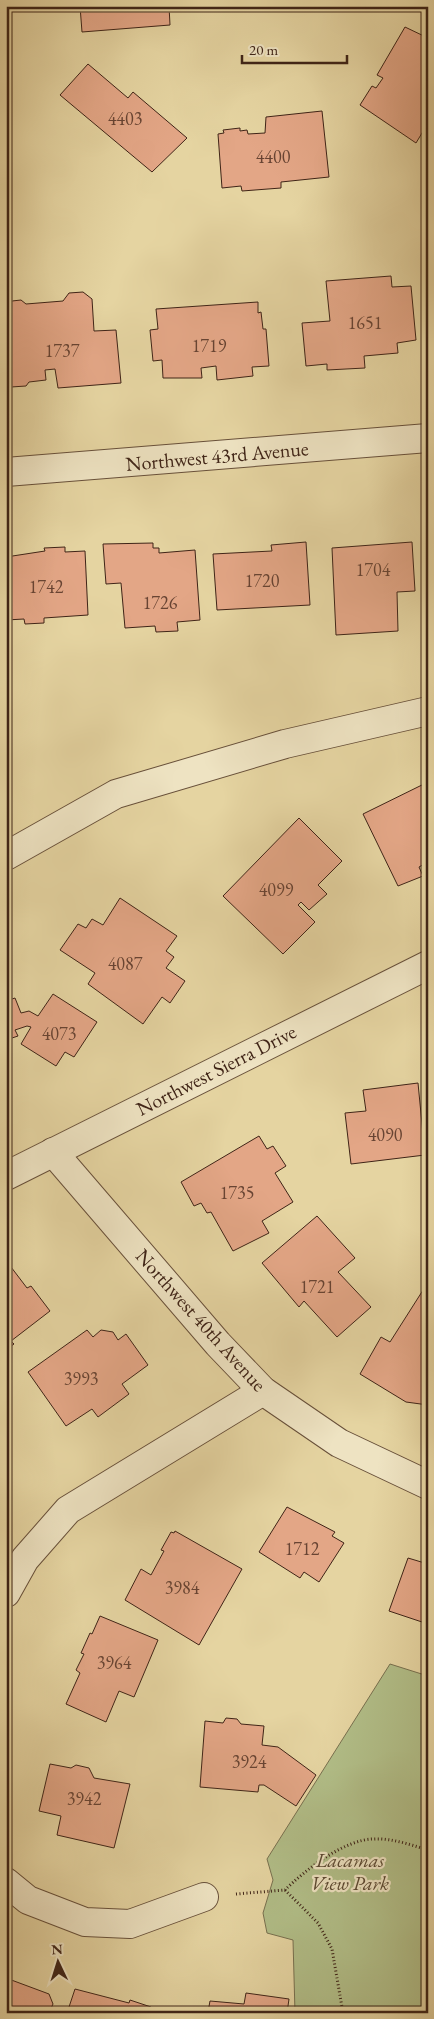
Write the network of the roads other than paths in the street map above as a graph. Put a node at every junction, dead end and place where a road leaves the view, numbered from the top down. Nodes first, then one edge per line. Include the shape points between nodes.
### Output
1 (428, 438) edge
2 (6, 472) edge
3 (428, 712) edge
4 (6, 856) edge
5 (428, 965) edge
6 (52, 1152) junction
7 (6, 1176) edge
8 (263, 1391) junction
9 (428, 1485) edge
10 (6, 1593) edge
11 (6, 1882) edge
12 (204, 1897) road end

1 - 2 street, Northwest 43rd Avenue
3 - 4 street via 285,744 116,794
5 - 6 street, Northwest Sierra Drive
6 - 7 street, Northwest Sierra Drive
6 - 8 street, Northwest 40th Avenue via 218,1344
8 - 9 street, Northwest 40th Avenue via 339,1444
8 - 10 street via 68,1510 25,1559
11 - 12 street via 28,1900 85,1922 130,1924

